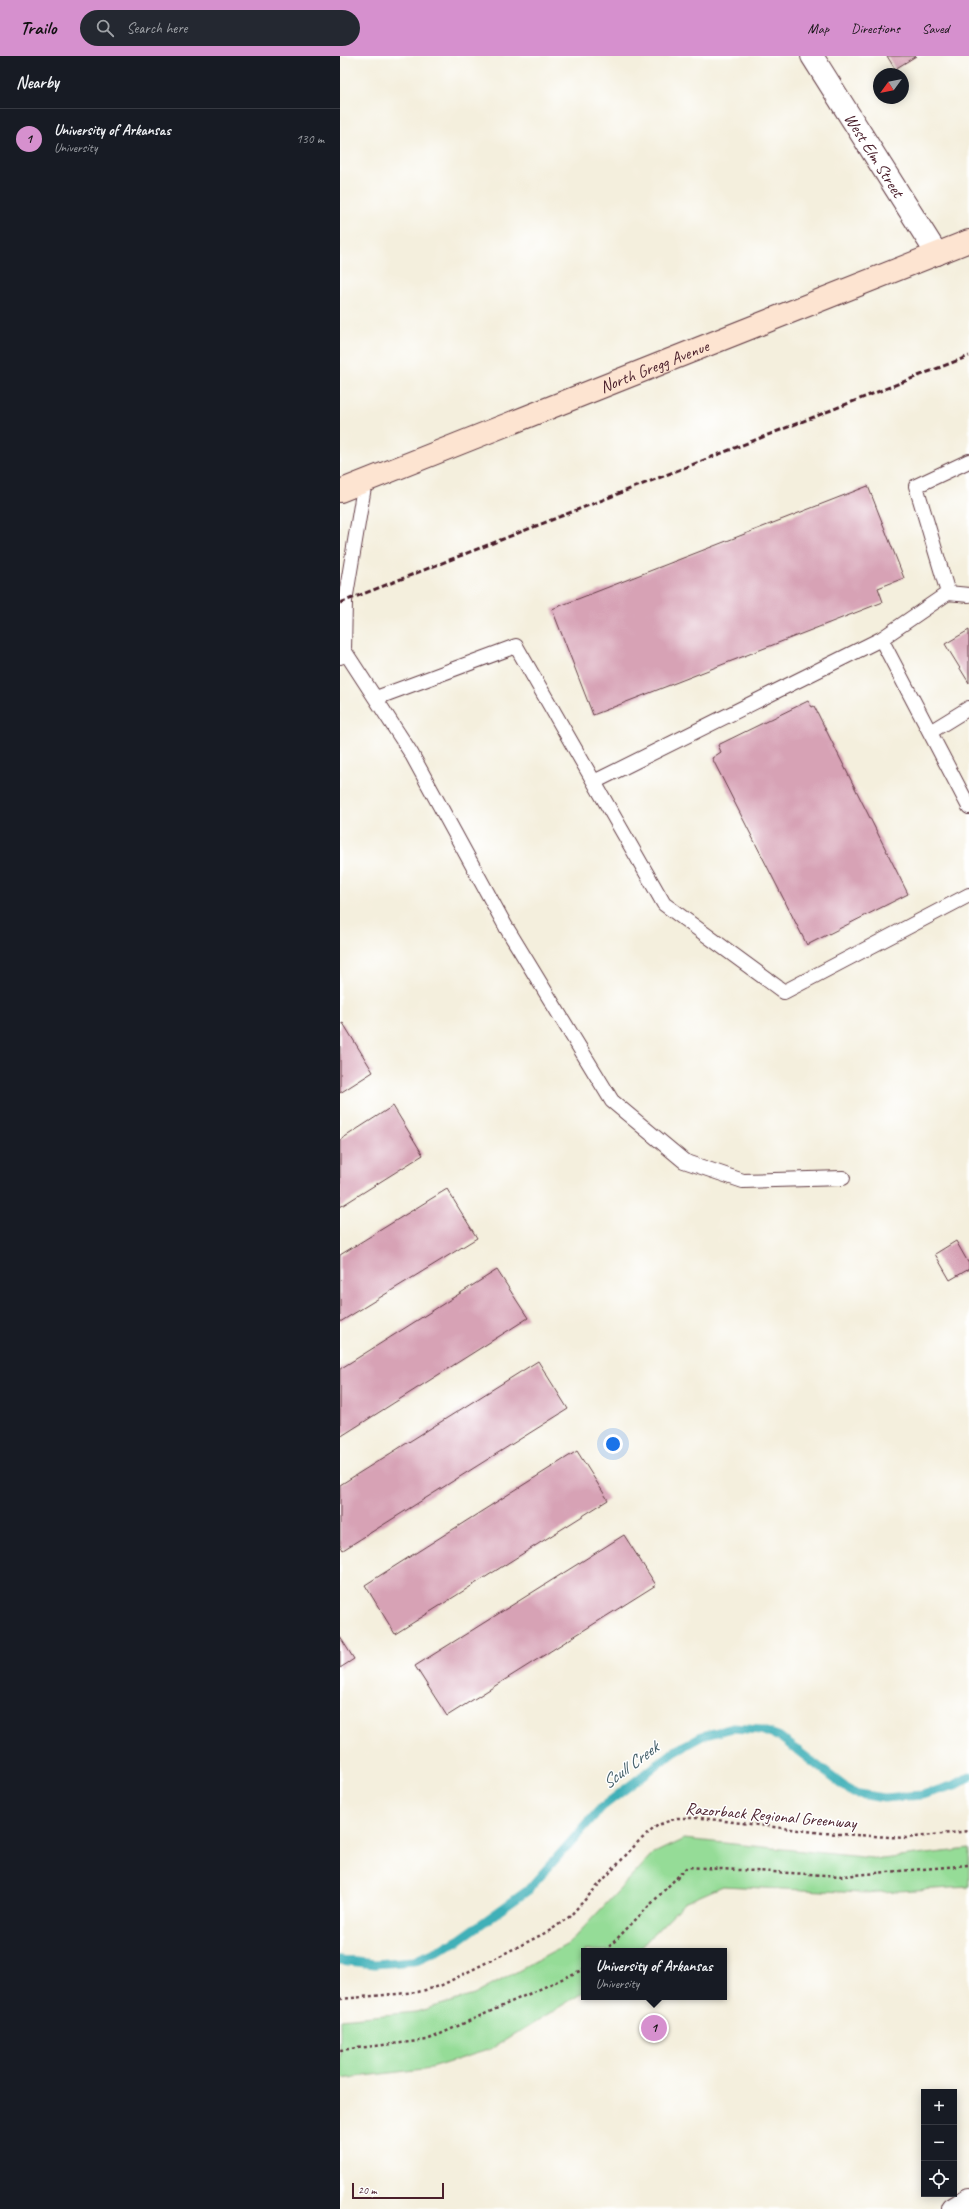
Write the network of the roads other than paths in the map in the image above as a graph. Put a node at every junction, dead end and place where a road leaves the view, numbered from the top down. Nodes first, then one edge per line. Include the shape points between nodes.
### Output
1 (812, 56) edge
2 (969, 241) edge
3 (937, 254) junction
4 (969, 461) edge
5 (365, 481) junction
6 (340, 491) edge
7 (948, 594) junction
8 (969, 595) edge
9 (881, 639) junction
10 (342, 654) edge
11 (376, 698) junction
12 (969, 708) edge
13 (930, 732) junction
14 (594, 782) junction
15 (969, 807) edge
16 (969, 895) edge
17 (843, 1178) dead end
18 (969, 2199) edge
19 (953, 2209) edge

1 - 3 street, West Elm Street
2 - 3 main road, North Gregg Avenue
3 - 5 main road, North Gregg Avenue
4 - 7 lane via 916,486
5 - 6 main road, North Gregg Avenue
5 - 10 lane via 345,601
7 - 8 lane
7 - 9 lane
9 - 13 lane
9 - 14 lane
10 - 11 lane
11 - 14 lane via 516,646
11 - 17 lane via 412,753 506,927 612,1101 684,1160 743,1181
12 - 13 lane
13 - 15 lane
14 - 16 lane via 664,904 784,992
18 - 19 street

